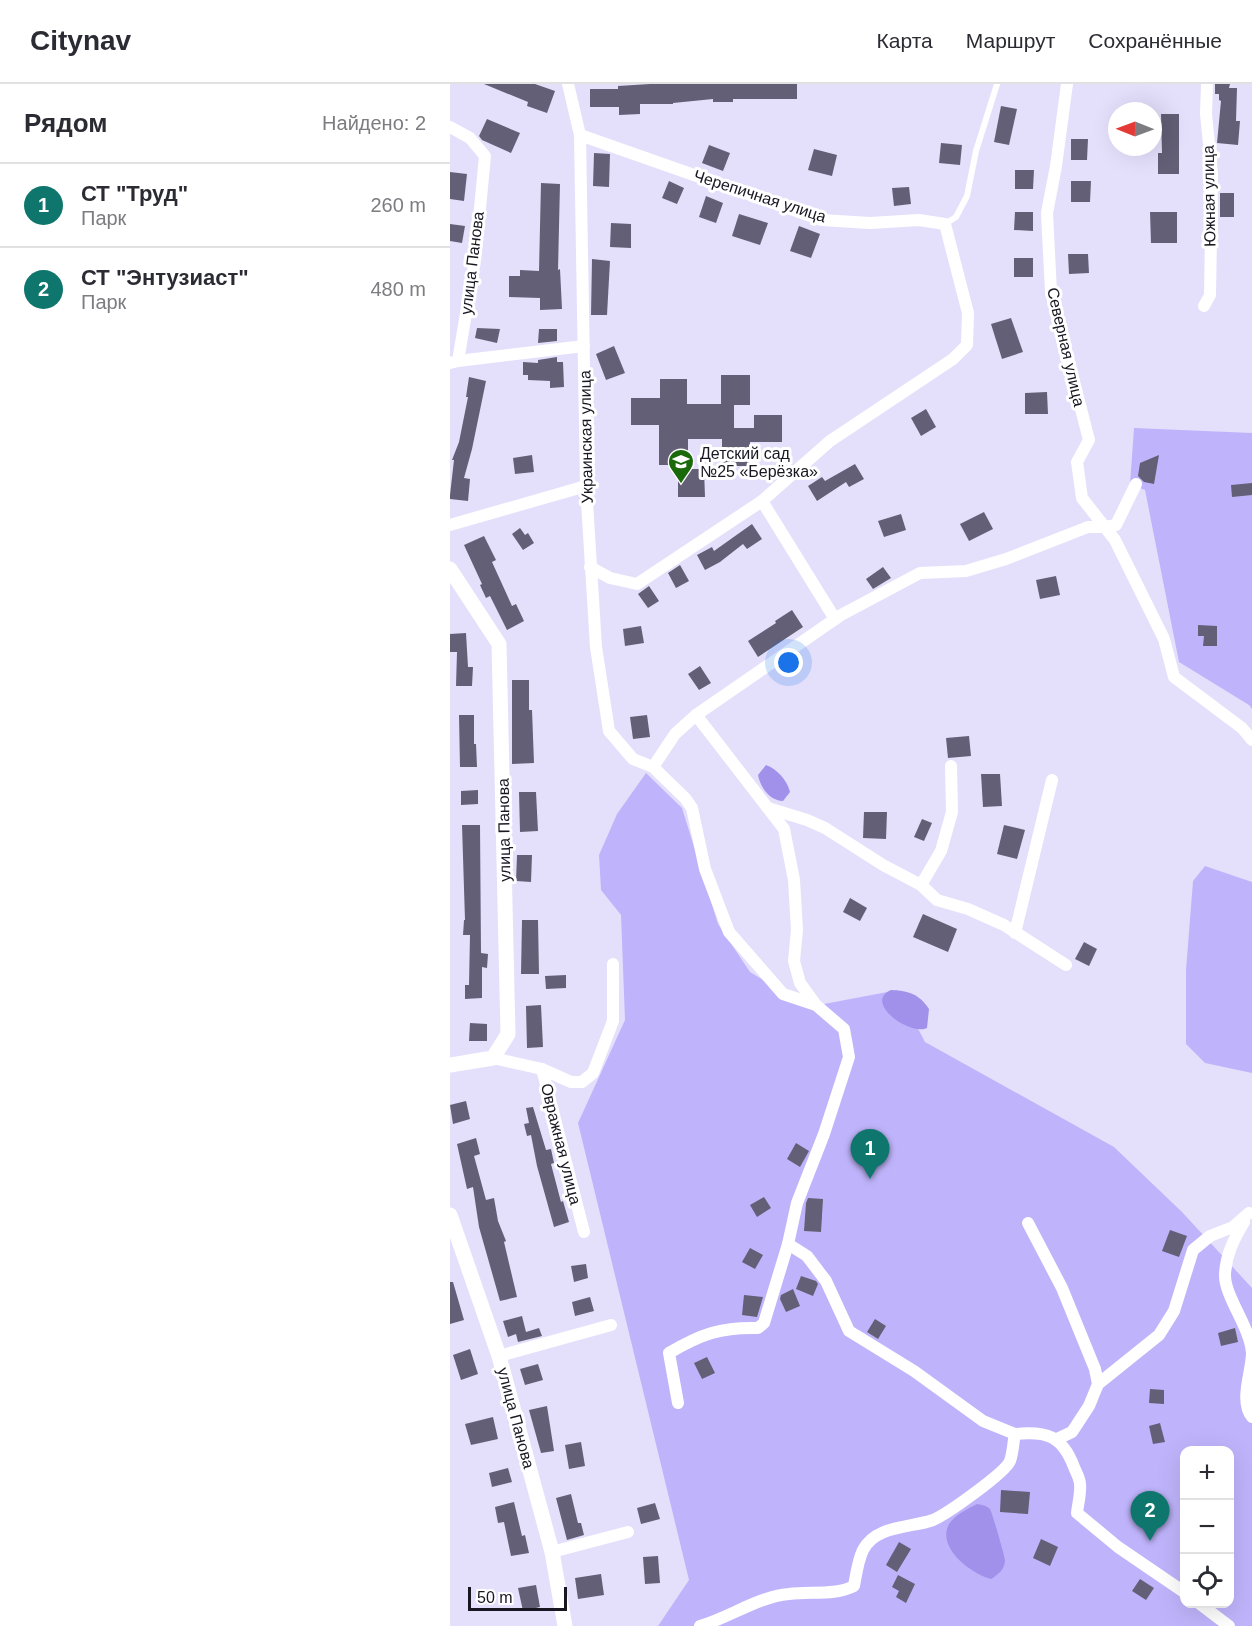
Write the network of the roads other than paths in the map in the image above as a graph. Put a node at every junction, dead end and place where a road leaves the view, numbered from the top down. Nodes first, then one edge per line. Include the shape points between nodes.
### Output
1 (568, 84) edge
2 (997, 84) edge
3 (1066, 84) edge
4 (1207, 84) edge
5 (450, 127) edge
6 (580, 135) junction
7 (945, 224) junction
8 (1204, 306) dead end
9 (584, 346) junction
10 (454, 362) edge
11 (1136, 484) dead end
12 (586, 486) junction
13 (762, 501) junction
14 (450, 525) edge
15 (1105, 527) junction
16 (591, 567) junction
17 (450, 569) edge
18 (835, 619) junction
19 (696, 715) junction
20 (1252, 740) edge
21 (951, 766) dead end
22 (653, 767) junction
23 (1053, 780) dead end
24 (768, 808) junction
25 (921, 885) junction
26 (1015, 933) junction
27 (614, 964) dead end
28 (1066, 965) dead end
29 (816, 1005) junction
30 (493, 1058) junction
31 (450, 1065) edge
32 (542, 1070) junction
33 (450, 1215) edge
34 (1028, 1223) dead end
35 (584, 1232) dead end
36 (788, 1244) junction
37 (611, 1325) dead end
38 (499, 1356) junction
39 (1098, 1384) junction
40 (678, 1403) dead end
41 (1252, 1417) edge
42 (1015, 1434) junction
43 (1057, 1439) junction
44 (628, 1532) dead end
45 (552, 1552) junction
46 (1180, 1589) edge
47 (1205, 1608) edge
48 (565, 1626) edge
49 (700, 1626) edge
50 (1228, 1626) edge

1 - 6 street, Украинская улица
2 - 7 lane via 967,196 956,217
3 - 15 street, Северная улица via 1047,213 1051,292 1089,440 1077,462 1082,498
4 - 8 street, Южная улица via 1212,174 1210,295
5 - 10 street, улица Панова via 470,138 484,156 475,260
6 - 7 street, Черепичная улица via 822,220 919,220
6 - 9 street, Украинская улица
7 - 13 street via 968,313 967,345 953,359 830,441
9 - 10 street
9 - 12 street, Украинская улица
11 - 15 street via 1116,525
12 - 14 street
12 - 16 street, Украинская улица
13 - 16 street via 637,584 610,578
13 - 18 street
15 - 18 street via 1088,527 966,571 920,573
15 - 20 street, Северная улица via 1164,639 1174,677 1242,728
16 - 22 street, Украинская улица via 596,647 609,732 633,759
17 - 30 street, улица Панова via 499,644 508,1034
18 - 19 street
19 - 22 street via 675,734
19 - 24 street
21 - 25 street via 952,812 941,852
22 - 29 street, Украинская улица via 692,808 705,869 729,932 783,994
23 - 26 street
24 - 25 street via 825,828
24 - 29 street via 784,829 794,880 794,961 800,983
25 - 26 street via 937,900 968,909
26 - 28 street
27 - 32 street via 613,1021 593,1073 582,1082 571,1082
29 - 36 street via 844,1029 849,1057 797,1203
30 - 31 street
30 - 32 street, Овражная улица
32 - 35 street, Овражная улица
33 - 38 street, улица Панова
34 - 39 street via 1062,1288
36 - 40 street via 764,1323 758,1328 732,1327 695,1337 669,1353
36 - 42 street via 807,1256 826,1281 849,1331 914,1371 983,1421
37 - 38 street
38 - 45 street, улица Панова
39 - 41 street via 1160,1335 1174,1311 1193,1250 1249,1213 1229,1248 1224,1277 1246,1328 1252,1354 1247,1385 1248,1413
39 - 43 street via 1072,1432
42 - 43 street via 1034,1432
42 - 49 street via 1009,1463 1001,1473 933,1520 878,1535 864,1549 854,1586 843,1592 769,1597
43 - 46 street via 1070,1457 1080,1484 1077,1513 1118,1547
44 - 45 street
45 - 48 street, улица Панова
47 - 50 street

